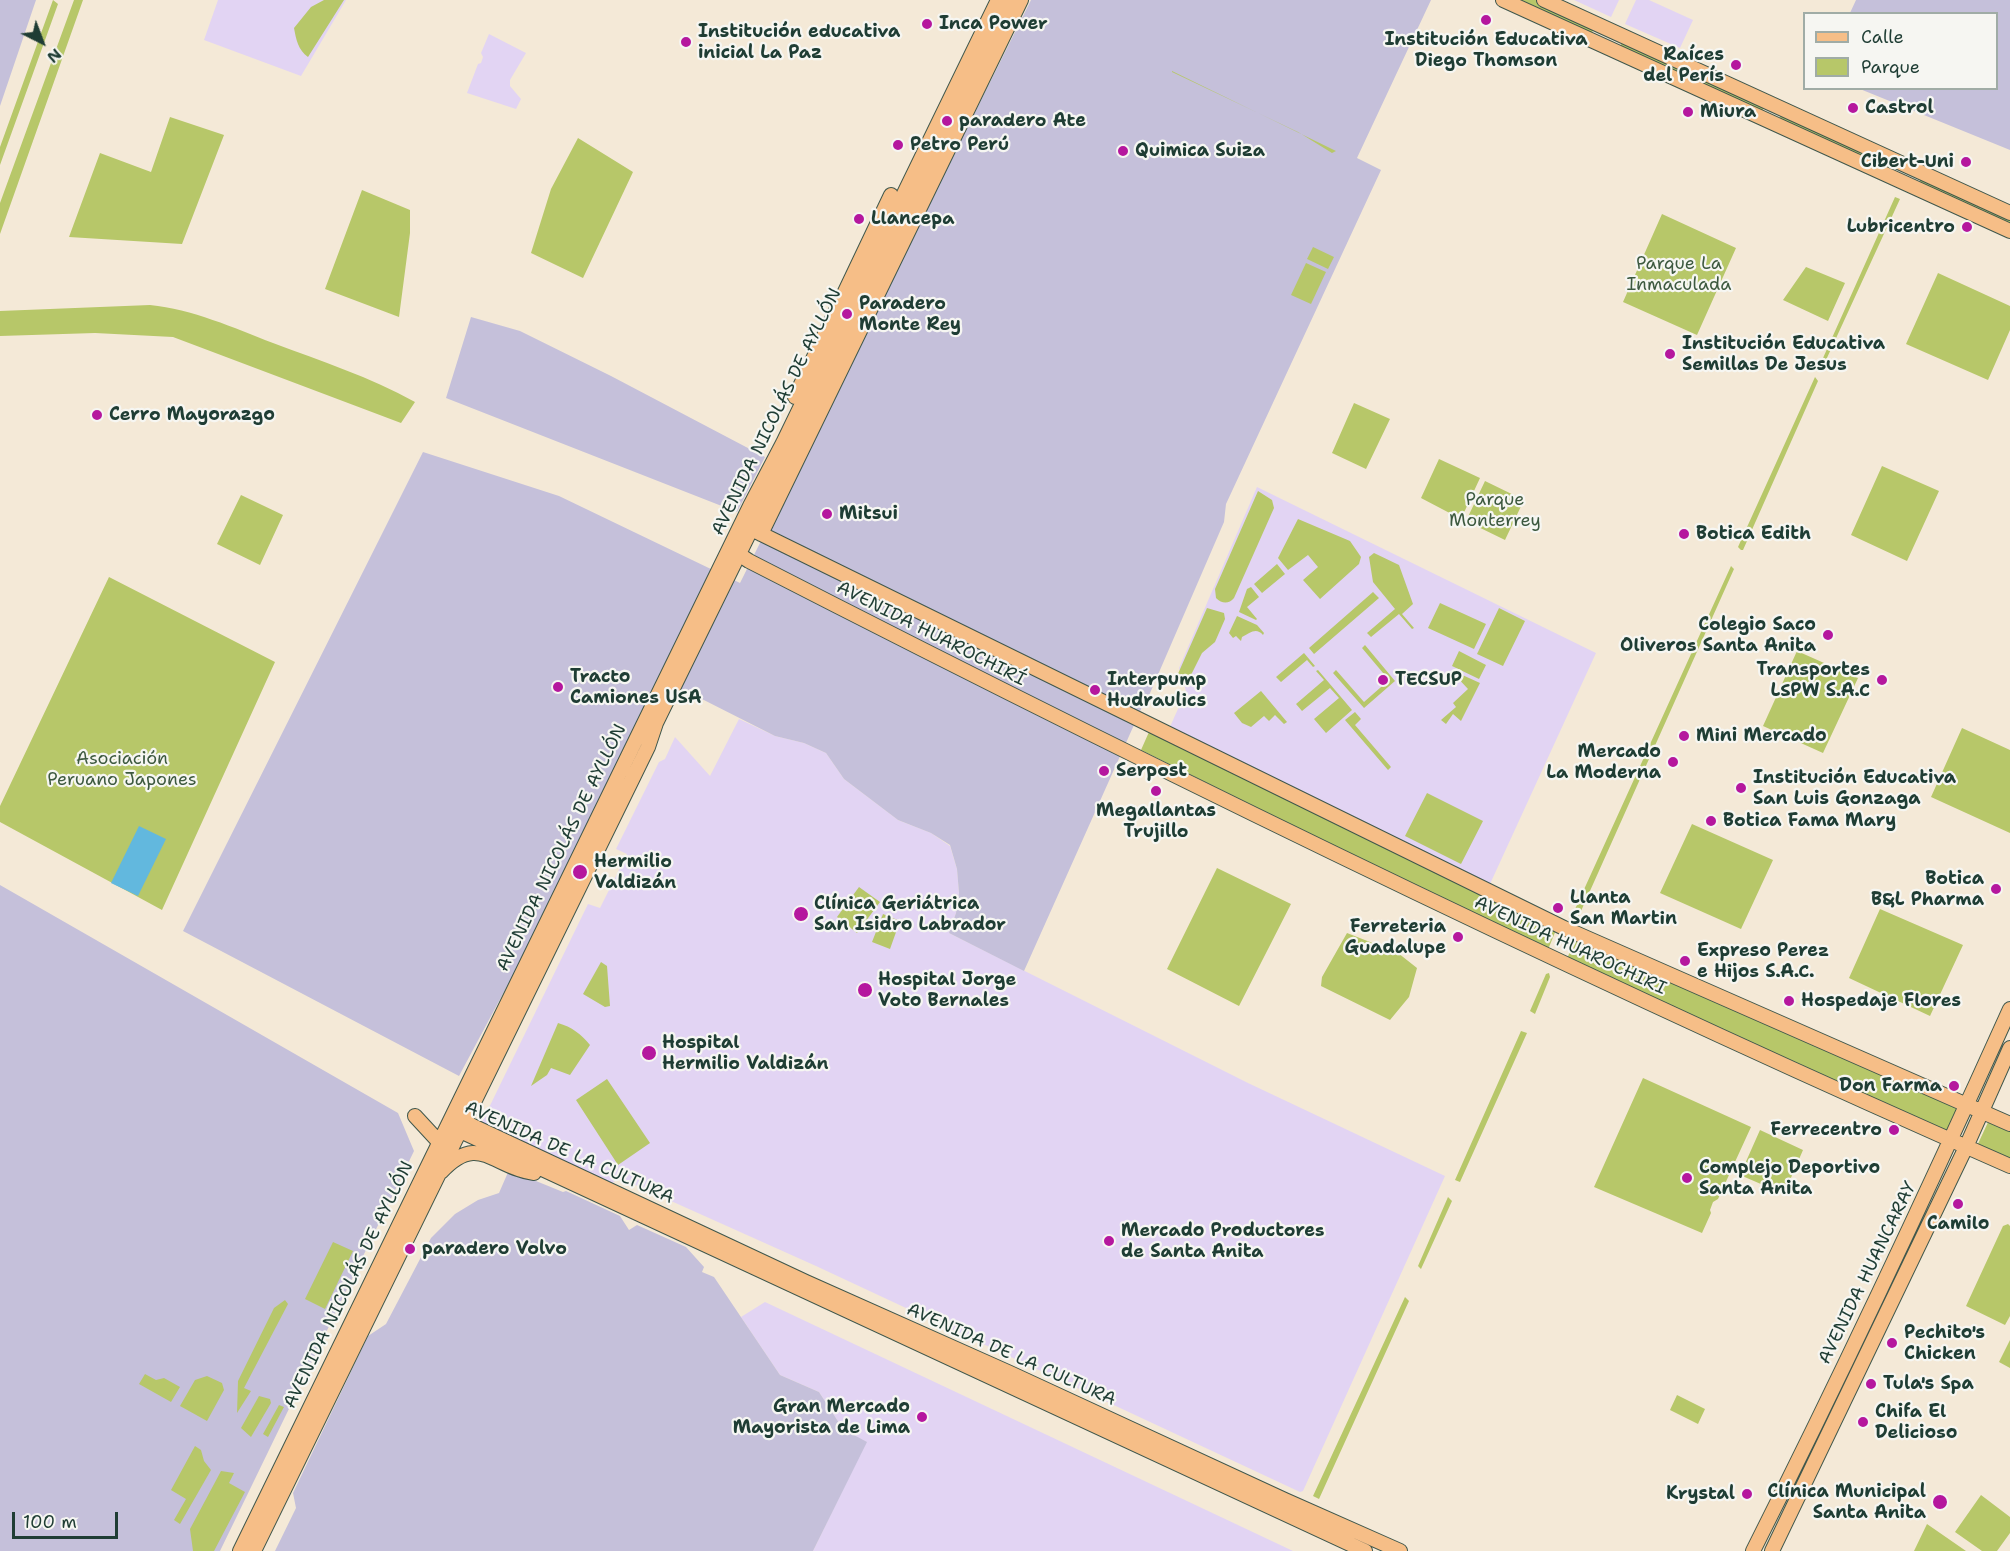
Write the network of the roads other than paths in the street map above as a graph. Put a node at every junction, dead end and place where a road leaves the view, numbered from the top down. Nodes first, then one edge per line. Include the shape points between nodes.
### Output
1 (987, 0) edge
2 (998, 0) edge
3 (1011, 0) edge
4 (1021, 0) edge
5 (1503, 0) edge
6 (1544, 0) edge
7 (2010, 213) edge
8 (2010, 231) edge
9 (783, 443) junction
10 (751, 530) junction
11 (735, 551) junction
12 (1133, 718) joint
13 (1120, 748) joint
14 (2010, 1009) edge
15 (2010, 1048) edge
16 (1967, 1105) junction
17 (1982, 1112) junction
18 (415, 1116) dead end
19 (457, 1124) junction
20 (2010, 1124) edge
21 (1952, 1140) junction
22 (439, 1142) junction
23 (1966, 1147) junction
24 (2010, 1166) edge
25 (552, 1174) junction
26 (434, 1180) junction
27 (704, 1240) junction
28 (240, 1551) edge
29 (254, 1551) edge
30 (1365, 1551) edge
31 (1400, 1551) edge
32 (1753, 1551) edge
33 (1772, 1551) edge

1 - 9 main road via 803,378
2 - 9 main road, AVENIDA NICOLÁS DE AYLLÓN
3 - 10 main road, AVENIDA NICOLÁS DE AYLLÓN
4 - 10 main road, AVENIDA NICOLÁS DE AYLLÓN
5 - 8 main road
6 - 7 main road
9 - 10 main road, AVENIDA NICOLÁS DE AYLLÓN
10 - 11 main road, AVENIDA NICOLÁS DE AYLLÓN
10 - 12 main road, AVENIDA HUAROCHIRÍ
11 - 13 main road, AVENIDA HUAROCHIRÍ
11 - 19 main road, AVENIDA NICOLÁS DE AYLLÓN via 697,641 529,993
12 - 16 main road, AVENIDA HUAROCHIRI via 1564,928
13 - 21 main road, AVENIDA HUAROCHIRI via 1562,964
14 - 16 main road, AVENIDA HUANCARAY
15 - 17 main road, AVENIDA HUANCARAY
16 - 17 main road, AVENIDA HUAROCHIRI
16 - 21 main road, AVENIDA HUANCARAY
17 - 20 main road, AVENIDA HUAROCHIRI
17 - 23 main road, AVENIDA HUANCARAY
18 - 22 main road
19 - 22 main road, AVENIDA NICOLÁS DE AYLLÓN
19 - 25 main road, AVENIDA DE LA CULTURA
19 - 26 main road, AVENIDA NICOLÁS DE AYLLÓN
19 - 27 main road, AVENIDA DE LA CULTURA via 620,1193
21 - 23 main road, AVENIDA HUAROCHIRI
21 - 32 main road, AVENIDA HUANCARAY
22 - 28 main road, AVENIDA NICOLÁS DE AYLLÓN
23 - 24 main road, AVENIDA HUAROCHIRI
23 - 33 main road, AVENIDA HUANCARAY
25 - 26 main road via 528,1172 475,1152 458,1157
25 - 27 main road, AVENIDA DE LA CULTURA
26 - 29 main road, AVENIDA NICOLÁS DE AYLLÓN
27 - 30 main road, AVENIDA DE LA CULTURA
27 - 31 main road, AVENIDA DE LA CULTURA

